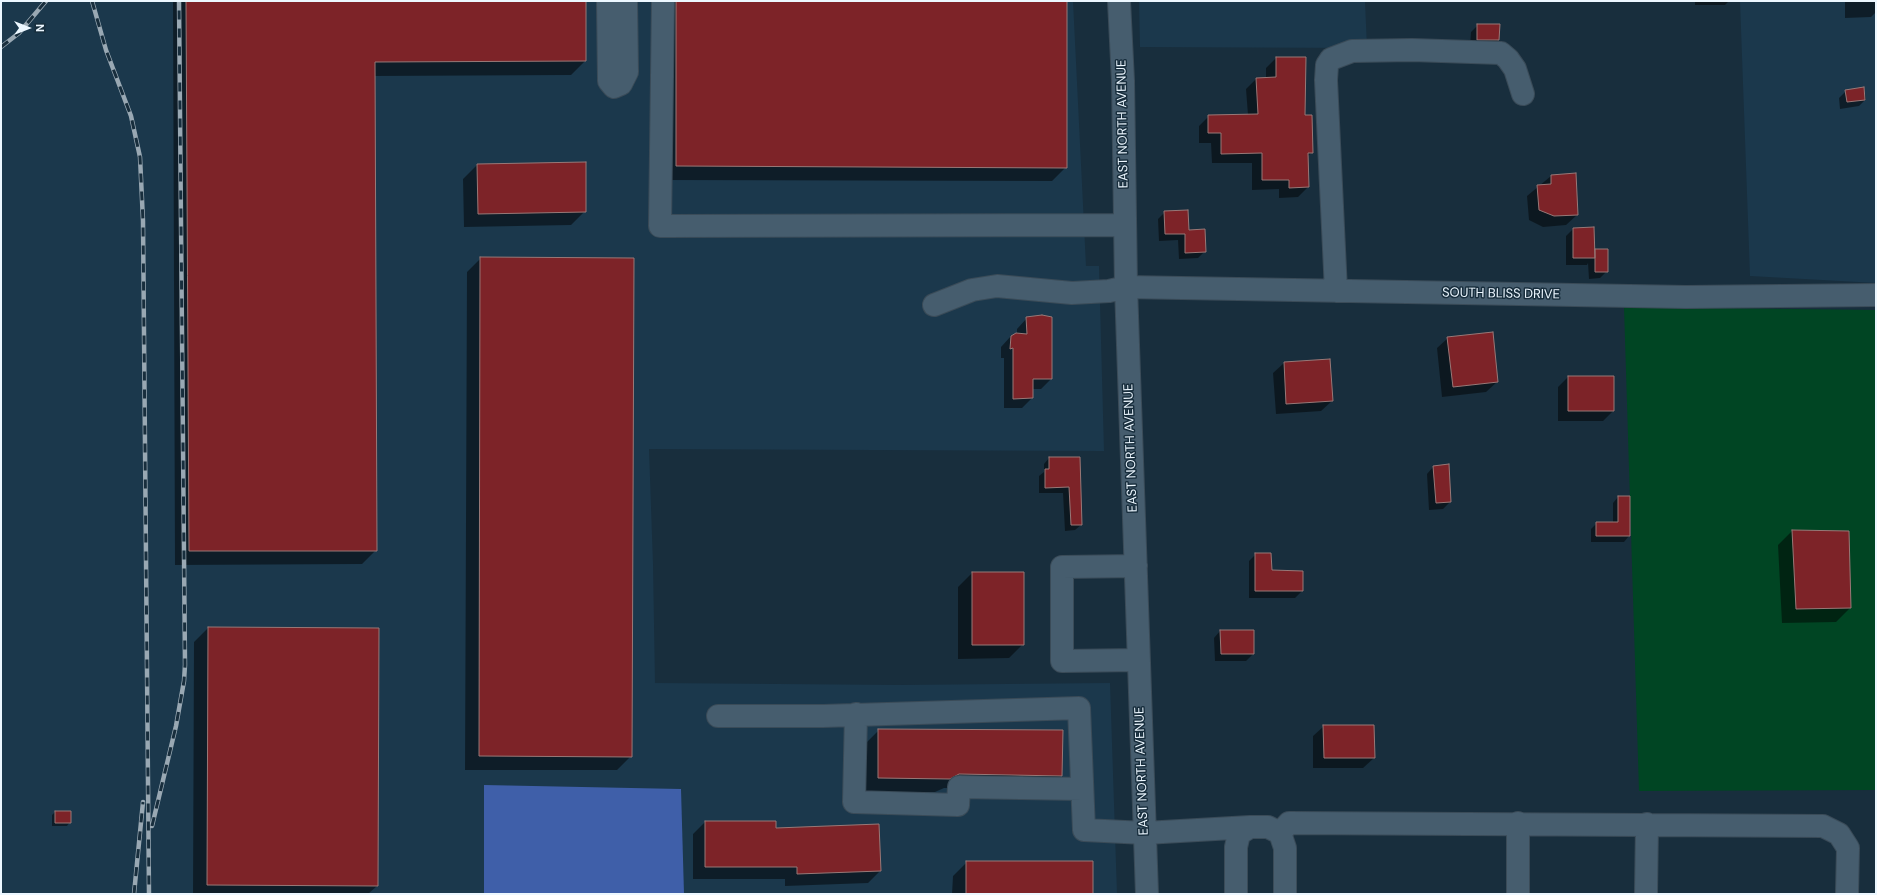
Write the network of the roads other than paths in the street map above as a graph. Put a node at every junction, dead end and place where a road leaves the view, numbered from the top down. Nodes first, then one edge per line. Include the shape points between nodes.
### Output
1 (608, 1) edge
2 (626, 1) edge
3 (663, 1) edge
4 (1119, 1) edge
5 (1523, 94) dead end
6 (1125, 225) junction
7 (1126, 287) junction
8 (1336, 291) junction
9 (1876, 295) edge
10 (934, 305) dead end
11 (1136, 566) junction
12 (1138, 660) junction
13 (856, 714) junction
14 (718, 716) dead end
15 (1082, 789) junction
16 (1518, 823) junction
17 (1646, 824) junction
18 (1250, 827) junction
19 (1145, 833) junction
20 (1280, 833) junction
21 (1147, 894) edge
22 (1236, 894) edge
23 (1285, 894) edge
24 (1518, 894) edge
25 (1646, 894) edge
26 (1847, 894) edge

1 - 2 street via 609,81 614,87 621,84 627,72
3 - 6 street via 660,226
4 - 6 street, EAST NORTH AVENUE
5 - 8 street via 1515,69 1501,53 1352,51 1331,59 1327,65 1326,80
6 - 7 street, EAST NORTH AVENUE
7 - 8 street, SOUTH BLISS DRIVE
7 - 10 street, SOUTH BLISS DRIVE via 1109,291 1072,293 997,286 972,290
7 - 11 street, EAST NORTH AVENUE
8 - 9 street, SOUTH BLISS DRIVE via 1686,297
11 - 12 street, EAST NORTH AVENUE
11 - 12 street via 1062,567 1062,661
12 - 19 street, EAST NORTH AVENUE
13 - 14 street
13 - 15 street via 1079,708
13 - 15 street via 854,802 958,805 959,787
15 - 19 street via 1084,830
16 - 17 street
16 - 20 street via 1289,823
16 - 24 street
17 - 25 street
17 - 26 street via 1823,826 1839,834 1848,848
18 - 19 street
18 - 20 street via 1268,827
18 - 22 street via 1239,834 1236,847
19 - 21 street, EAST NORTH AVENUE
20 - 23 street via 1285,848

